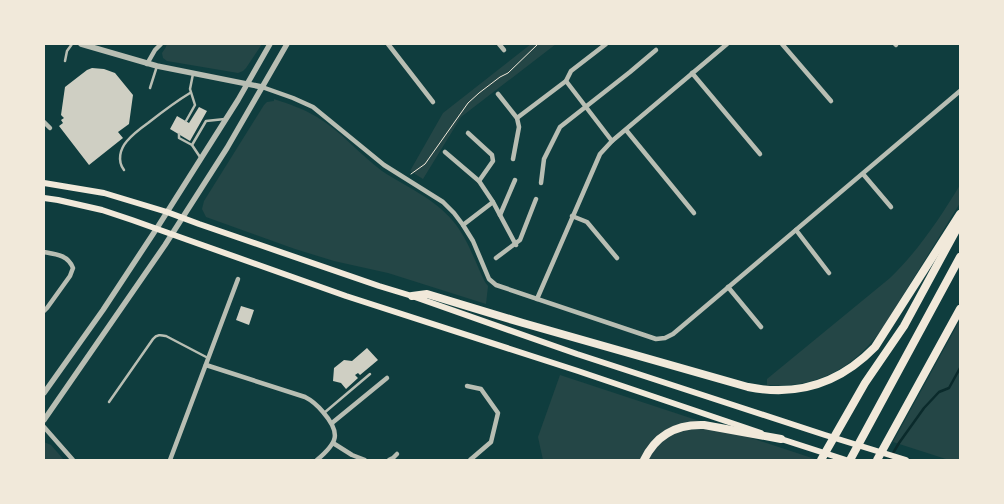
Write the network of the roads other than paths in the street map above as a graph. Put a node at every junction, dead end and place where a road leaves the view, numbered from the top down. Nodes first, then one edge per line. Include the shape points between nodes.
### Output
1 (72, 44) edge
2 (81, 44) edge
3 (161, 44) edge
4 (270, 44) edge
5 (287, 44) edge
6 (388, 44) edge
7 (499, 44) edge
8 (606, 44) edge
9 (727, 44) edge
10 (782, 44) edge
11 (721, 46) edge
12 (504, 50) dead end
13 (656, 50) dead end
14 (65, 61) dead end
15 (147, 64) junction
16 (157, 66) junction
17 (194, 73) junction
18 (692, 73) junction
19 (566, 82) junction
20 (247, 83) junction
21 (262, 87) junction
22 (150, 88) dead end
23 (960, 91) edge
24 (190, 92) junction
25 (498, 94) dead end
26 (831, 101) dead end
27 (433, 102) dead end
28 (586, 107) junction
29 (517, 118) junction
30 (203, 119) dead end
31 (226, 119) junction
32 (186, 121) dead end
33 (206, 121) junction
34 (44, 122) edge
35 (50, 128) dead end
36 (626, 130) junction
37 (468, 133) dead end
38 (179, 134) dead end
39 (612, 141) junction
40 (192, 145) junction
41 (445, 152) dead end
42 (760, 154) dead end
43 (201, 158) junction
44 (513, 159) dead end
45 (124, 170) dead end
46 (863, 174) junction
47 (515, 180) dead end
48 (479, 181) junction
49 (44, 183) edge
50 (541, 183) dead end
51 (44, 198) edge
52 (536, 199) dead end
53 (493, 202) junction
54 (891, 208) dead end
55 (167, 212) junction
56 (694, 213) dead end
57 (960, 214) edge
58 (500, 215) junction
59 (572, 216) junction
60 (182, 219) junction
61 (960, 223) edge
62 (463, 225) junction
63 (157, 228) junction
64 (796, 230) junction
65 (172, 234) junction
66 (516, 245) junction
67 (44, 252) edge
68 (960, 257) edge
69 (496, 258) dead end
70 (617, 258) dead end
71 (830, 273) dead end
72 (238, 279) dead end
73 (728, 287) junction
74 (412, 296) junction
75 (537, 299) junction
76 (960, 309) edge
77 (44, 311) edge
78 (761, 327) dead end
79 (208, 358) junction
80 (206, 365) junction
81 (370, 374) dead end
82 (387, 378) dead end
83 (467, 386) dead end
84 (44, 393) edge
85 (108, 402) dead end
86 (324, 413) junction
87 (44, 420) edge
88 (332, 423) junction
89 (44, 427) edge
90 (781, 439) junction
91 (333, 443) junction
92 (396, 454) dead end
93 (73, 460) edge
94 (170, 460) edge
95 (317, 460) edge
96 (365, 460) edge
97 (389, 460) edge
98 (470, 460) edge
99 (644, 460) edge
100 (821, 460) edge
101 (846, 460) edge
102 (850, 460) edge
103 (877, 460) edge
104 (906, 460) edge

1 - 14 lane
2 - 15 street
3 - 15 street
4 - 20 street
5 - 21 street
6 - 27 street
7 - 12 street
8 - 19 street via 571,71
9 - 11 street
10 - 26 street
11 - 18 street
13 - 28 street
15 - 16 street
16 - 17 street
16 - 22 lane
17 - 20 street
17 - 24 lane
18 - 36 street
18 - 42 street
19 - 28 street
19 - 29 street
20 - 21 street
20 - 31 street
21 - 60 street
21 - 62 street via 313,106 376,160 443,202
23 - 46 street
24 - 32 lane via 195,105
24 - 45 lane via 127,141 119,160
25 - 29 street
28 - 39 street
28 - 50 street via 559,128 544,159
29 - 44 street
30 - 33 lane
31 - 33 lane
31 - 43 street
33 - 40 lane
34 - 35 street
36 - 39 street
36 - 56 street
37 - 48 street via 492,155 492,164
38 - 40 lane via 178,138
39 - 59 street via 598,157
40 - 43 lane
41 - 48 street
43 - 55 street
46 - 54 street
46 - 64 street
47 - 58 street
48 - 53 street
49 - 55 main road via 104,193
51 - 63 main road via 102,210
52 - 66 street via 522,238
53 - 58 street
53 - 62 street
55 - 60 main road
55 - 63 street
57 - 74 highway via 875,347 843,373 807,388 778,391 748,387 427,294
58 - 66 street
59 - 70 street via 587,222
59 - 75 street
60 - 65 street
60 - 74 main road
61 - 100 highway via 904,326 865,383
62 - 75 street via 491,281
63 - 65 main road
63 - 84 street
64 - 71 street
64 - 73 street
65 - 87 street
65 - 90 main road via 355,299
66 - 69 street
67 - 77 street via 67,259 73,268
68 - 102 highway
72 - 79 street
73 - 75 street via 673,334 660,339
73 - 78 street
74 - 104 main road via 577,354
76 - 103 highway
79 - 80 street
79 - 85 lane via 166,336 156,336
80 - 86 street via 305,397
80 - 94 street
81 - 86 lane
82 - 88 street
83 - 98 street via 481,389 498,413 491,442
86 - 88 street
88 - 91 street via 335,432
89 - 93 street
90 - 99 highway via 692,425 666,434
90 - 101 main road
91 - 95 street
91 - 96 street
92 - 97 street

